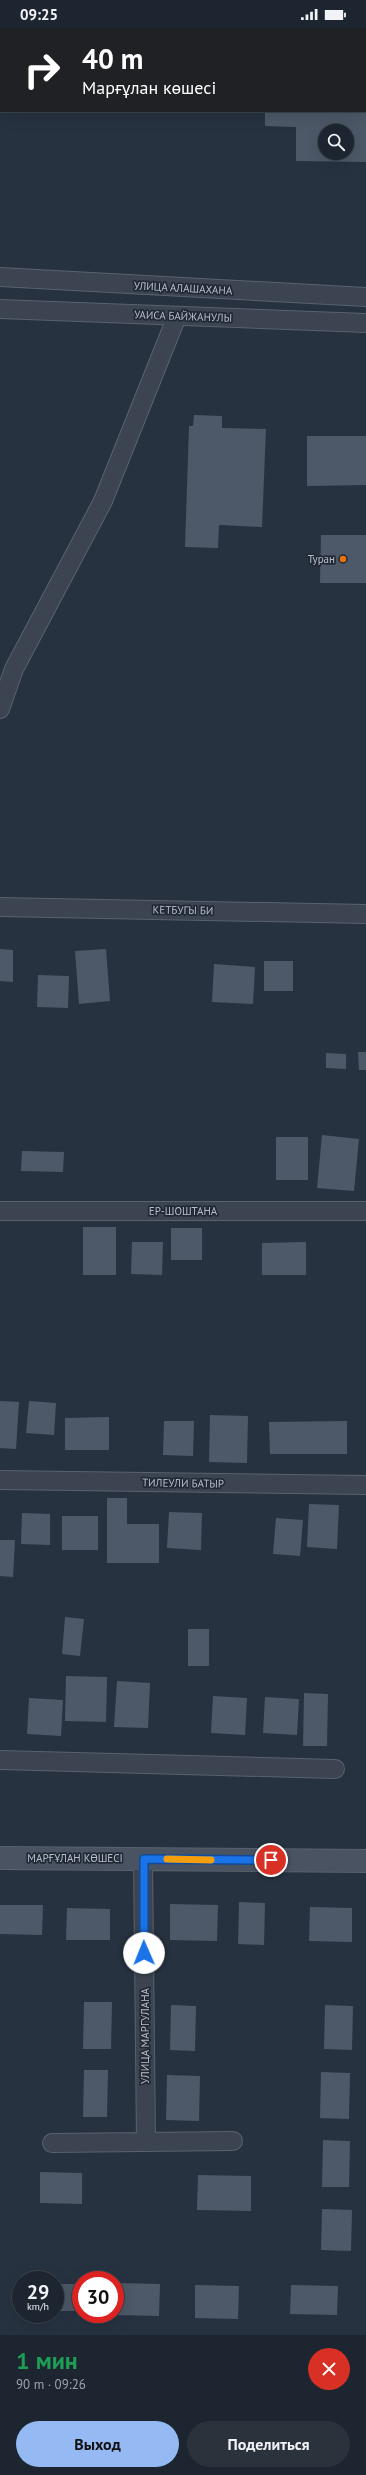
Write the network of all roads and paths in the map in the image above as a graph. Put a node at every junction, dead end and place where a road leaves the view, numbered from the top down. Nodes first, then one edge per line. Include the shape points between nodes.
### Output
1 (0, 277) edge
2 (366, 297) edge
3 (0, 309) edge
4 (178, 316) junction
5 (366, 323) edge
6 (0, 709) edge
7 (0, 907) edge
8 (366, 914) edge
9 (0, 1211) edge
10 (366, 1211) edge
11 (0, 1480) edge
12 (366, 1485) edge
13 (0, 1760) edge
14 (335, 1769) dead end
15 (0, 1858) edge
16 (144, 1859) junction
17 (366, 1861) edge
18 (233, 2141) dead end
19 (146, 2142) junction
20 (52, 2143) dead end

1 - 2 street, УЛИЦА АЛАШАХАНА
3 - 4 street, УАИСА БАЙЖАНУЛЫ
4 - 5 street, УАИСА БАЙЖАНУЛЫ
4 - 6 street via 103,501 14,669
7 - 8 street, КЕТБУГЫ БИ
9 - 10 street, ЕР-ШОШТАНА
11 - 12 street, ТИЛЕУЛИ БАТЫР
13 - 14 street
15 - 16 main road, МАРҒҰЛАН КӨШЕСІ
16 - 17 main road, МАРҒҰЛАН КӨШЕСІ
16 - 19 street, УЛИЦА МАРГУЛАНА
18 - 19 street
19 - 20 street

